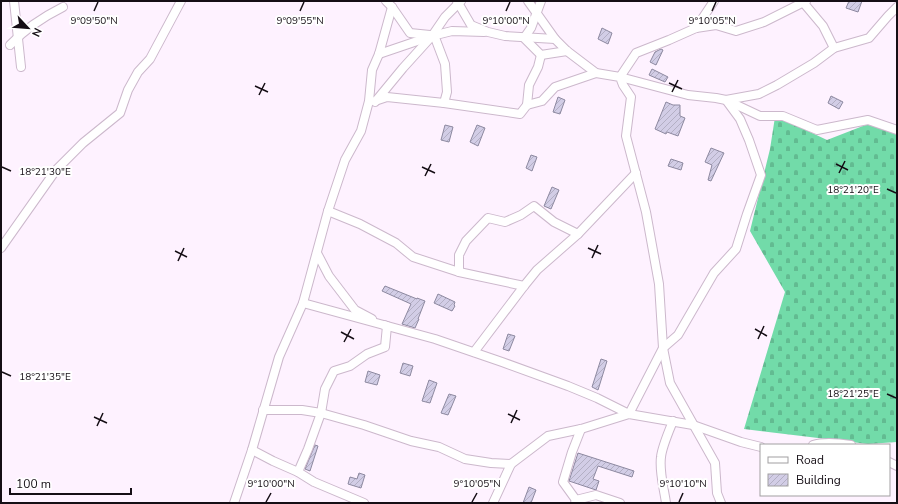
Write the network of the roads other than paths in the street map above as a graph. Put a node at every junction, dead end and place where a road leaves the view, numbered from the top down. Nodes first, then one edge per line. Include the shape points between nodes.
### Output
1 (14, 1) edge
2 (181, 1) edge
3 (528, 1) edge
4 (542, 1) edge
5 (714, 1) edge
6 (457, 2) edge
7 (804, 2) edge
8 (389, 4) edge
9 (63, 7) dead end
10 (897, 7) edge
11 (537, 13) junction
12 (696, 28) junction
13 (488, 32) junction
14 (433, 36) junction
15 (17, 37) junction
16 (524, 38) junction
17 (555, 39) junction
18 (10, 45) dead end
19 (834, 48) junction
20 (567, 51) junction
21 (379, 54) junction
22 (541, 55) junction
23 (21, 67) dead end
24 (596, 73) junction
25 (620, 77) junction
26 (726, 100) junction
27 (375, 101) junction
28 (444, 103) junction
29 (527, 105) junction
30 (897, 130) edge
31 (361, 131) junction
32 (636, 173) junction
33 (328, 211) junction
34 (578, 234) junction
35 (1, 248) edge
36 (317, 253) junction
37 (459, 272) junction
38 (524, 286) junction
39 (303, 303) junction
40 (387, 326) junction
41 (663, 348) junction
42 (474, 352) junction
43 (263, 410) junction
44 (321, 413) junction
45 (629, 414) junction
46 (673, 421) junction
47 (693, 425) junction
48 (581, 429) junction
49 (816, 444) edge
50 (840, 444) edge
51 (760, 447) edge
52 (252, 450) junction
53 (511, 464) junction
54 (298, 472) junction
55 (576, 502) edge
56 (234, 503) edge
57 (364, 503) edge
58 (494, 503) edge
59 (620, 503) edge
60 (666, 503) edge
61 (721, 503) edge

1 - 15 street
2 - 35 street via 150,59 138,72 128,90 120,113 83,143 56,170
3 - 11 street
4 - 11 street
5 - 12 street
6 - 13 street via 471,24
6 - 14 street
7 - 12 street via 764,22 736,31 716,25
7 - 19 street via 823,26
8 - 14 street via 410,32
8 - 21 street
9 - 15 street
10 - 19 street via 869,38
11 - 16 street
11 - 17 street
12 - 25 street via 636,53
13 - 14 street via 452,31
13 - 16 street
14 - 21 street
14 - 27 street
14 - 28 street via 445,64 447,92
15 - 18 street
15 - 23 street
16 - 17 street
16 - 22 street
17 - 20 street
19 - 26 street via 814,63 759,94
20 - 22 street
20 - 24 street
21 - 31 street via 372,70 369,101
22 - 29 street via 529,85
24 - 25 street
24 - 29 street via 555,87 542,101
25 - 26 street via 688,95
25 - 32 street via 632,98 626,136
26 - 30 street via 760,116 784,116 817,130 868,120
26 - 41 street via 740,119 761,175 736,249 714,273 678,335
27 - 28 street via 387,97
27 - 31 street
28 - 29 street via 520,114
31 - 33 street via 345,160
32 - 34 street
32 - 41 street via 659,284
33 - 36 street
33 - 37 street via 396,243 413,257
34 - 37 street via 554,222 534,206 505,222 488,218 466,241 459,255
34 - 38 street via 537,270
36 - 39 street
36 - 40 street via 329,276 355,310
37 - 38 street
38 - 42 street
39 - 40 street
39 - 43 street via 279,357
40 - 42 street
40 - 44 street via 385,347 367,354 350,366 334,371 325,388
41 - 45 street
41 - 47 street via 670,383
42 - 45 street via 568,386
43 - 44 street via 302,410
43 - 52 street
44 - 53 street via 439,447 465,459
44 - 54 street
45 - 46 street
45 - 48 street
46 - 47 street
46 - 60 street via 661,456
47 - 51 street
47 - 61 street via 715,463 717,493
48 - 53 street via 548,436
48 - 55 street via 563,482
49 - 50 street
52 - 54 street
52 - 56 street
53 - 58 street
54 - 57 street via 314,482
55 - 59 street via 596,495

